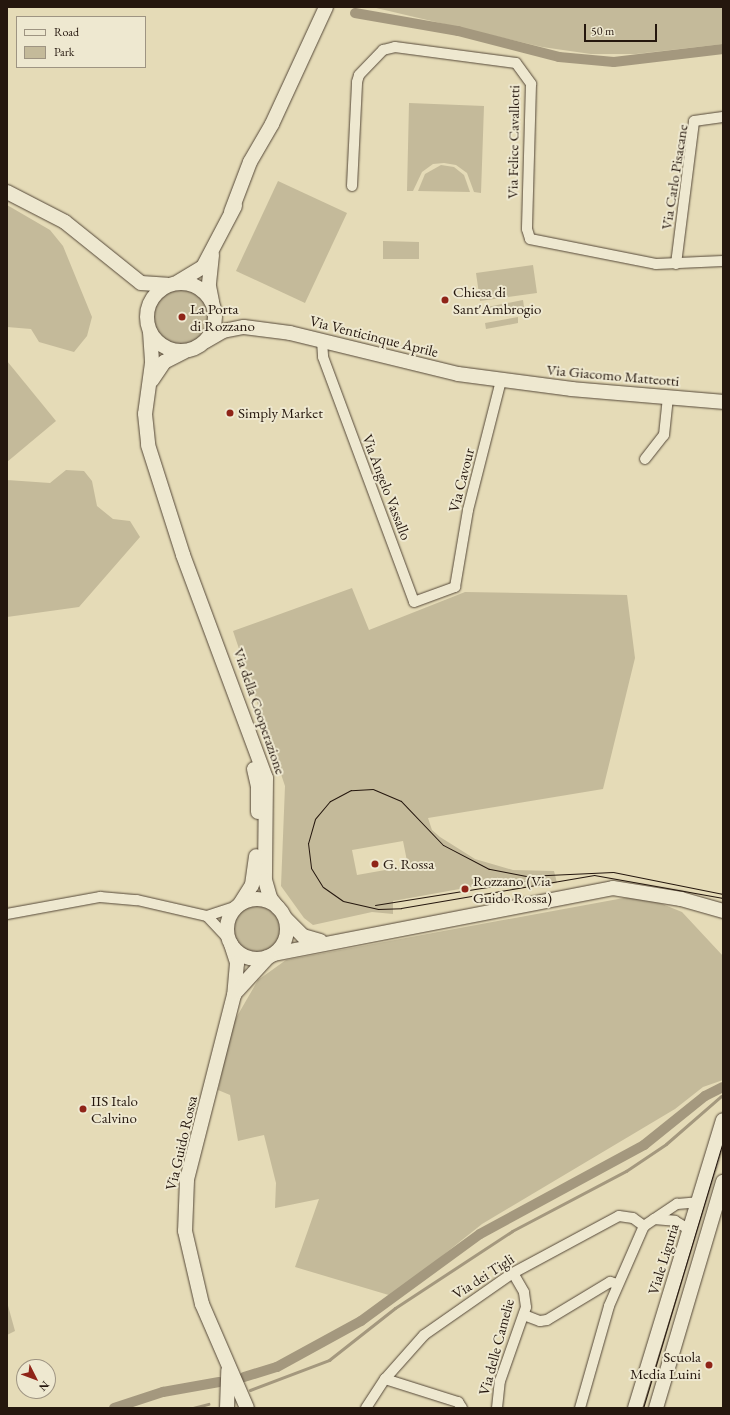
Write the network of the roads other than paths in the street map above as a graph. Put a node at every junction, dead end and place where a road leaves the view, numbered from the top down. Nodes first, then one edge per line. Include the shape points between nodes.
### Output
1 (326, 7) edge
2 (723, 117) edge
3 (352, 186) dead end
4 (7, 188) edge
5 (7, 192) edge
6 (26, 201) junction
7 (213, 251) junction
8 (723, 261) edge
9 (676, 264) junction
10 (134, 279) junction
11 (172, 284) junction
12 (213, 304) junction
13 (147, 310) junction
14 (240, 327) junction
15 (150, 332) junction
16 (206, 341) junction
17 (322, 341) junction
18 (184, 352) junction
19 (501, 381) junction
20 (150, 384) junction
21 (668, 398) junction
22 (723, 402) edge
23 (645, 459) dead end
24 (455, 587) joint
25 (198, 598) junction
26 (681, 899) junction
27 (238, 905) junction
28 (723, 905) edge
29 (723, 911) edge
30 (282, 913) junction
31 (7, 914) edge
32 (208, 916) junction
33 (723, 917) edge
34 (230, 942) junction
35 (325, 942) junction
36 (272, 955) junction
37 (234, 995) junction
38 (723, 1120) edge
39 (723, 1182) edge
40 (698, 1202) junction
41 (654, 1219) junction
42 (644, 1226) junction
43 (690, 1230) junction
44 (513, 1273) junction
45 (617, 1284) junction
46 (524, 1315) junction
47 (227, 1366) junction
48 (385, 1379) junction
49 (228, 1408) edge
50 (242, 1408) edge
51 (247, 1408) edge
52 (366, 1408) edge
53 (462, 1408) edge
54 (497, 1408) edge
55 (580, 1408) edge
56 (635, 1408) edge
57 (656, 1408) edge

1 - 7 street via 272,124 258,165 231,212
2 - 9 street, Via Carlo Pisacane via 694,121
3 - 9 street, Via Felice Cavallotti via 357,82 359,75 383,50 395,47 516,63 531,84 527,229 530,239 656,264
4 - 6 street
5 - 6 street
6 - 10 street via 65,222
7 - 11 street via 197,273
7 - 12 street via 209,286
8 - 9 street, Via Felice Cavallotti
10 - 11 street via 147,286
10 - 13 street
11 - 12 street via 198,287
11 - 13 street via 152,298
12 - 14 street, Via Venticinque Aprile
12 - 16 street via 215,321
13 - 15 street
14 - 16 street
14 - 17 street, Via Venticinque Aprile
15 - 18 street via 160,345
15 - 20 street, Via della Cooperazione
16 - 18 street
17 - 19 street, Via Venticinque Aprile
17 - 24 street, Via Angelo Vassallo via 323,357 414,602
18 - 20 street, Via della Cooperazione via 164,362
19 - 21 street, Via Giacomo Matteotti
19 - 24 street, Via Cavour via 468,510
20 - 25 street, Via della Cooperazione via 145,414 153,468
21 - 22 street, Via Giacomo Matteotti
21 - 23 street via 664,435
25 - 27 street, Via della Cooperazione via 258,786 255,874 250,890
25 - 30 street, Via della Cooperazione via 218,641 266,778 265,880 270,898
26 - 28 street, Via Guido Rossa
26 - 29 street, Via Guido Rossa
26 - 33 street, Via Guido Rossa
26 - 35 street, Via Guido Rossa via 613,888
27 - 30 street via 260,899
27 - 32 street
27 - 34 street via 227,922
30 - 35 street, Via Guido Rossa via 302,936
30 - 36 street via 286,938
31 - 32 street via 100,898 137,900
32 - 34 street
34 - 36 street via 248,958
34 - 37 street, Via Guido Rossa via 237,963
35 - 36 street, Via Guido Rossa
36 - 37 street, Via Guido Rossa via 250,974
37 - 47 street, Via Guido Rossa via 197,1138 185,1204 185,1231 193,1279
38 - 40 street, Viale Liguria
39 - 57 street
40 - 41 street via 677,1204
40 - 43 street, Viale Liguria
41 - 42 street
41 - 43 street via 675,1221
42 - 44 street, Via dei Tigli via 633,1218 619,1216
42 - 45 street
43 - 56 street, Viale Liguria
44 - 46 street, Via delle Camelie via 526,1299
44 - 48 street, Via dei Tigli via 424,1335
45 - 46 street via 610,1282 546,1320 540,1321
45 - 55 street
46 - 54 street, Via delle Camelie via 500,1381
47 - 49 street, Via Guido Rossa
47 - 51 street, Via Guido Rossa
48 - 52 street, Via dei Tigli
48 - 53 street via 458,1402
49 - 50 street

